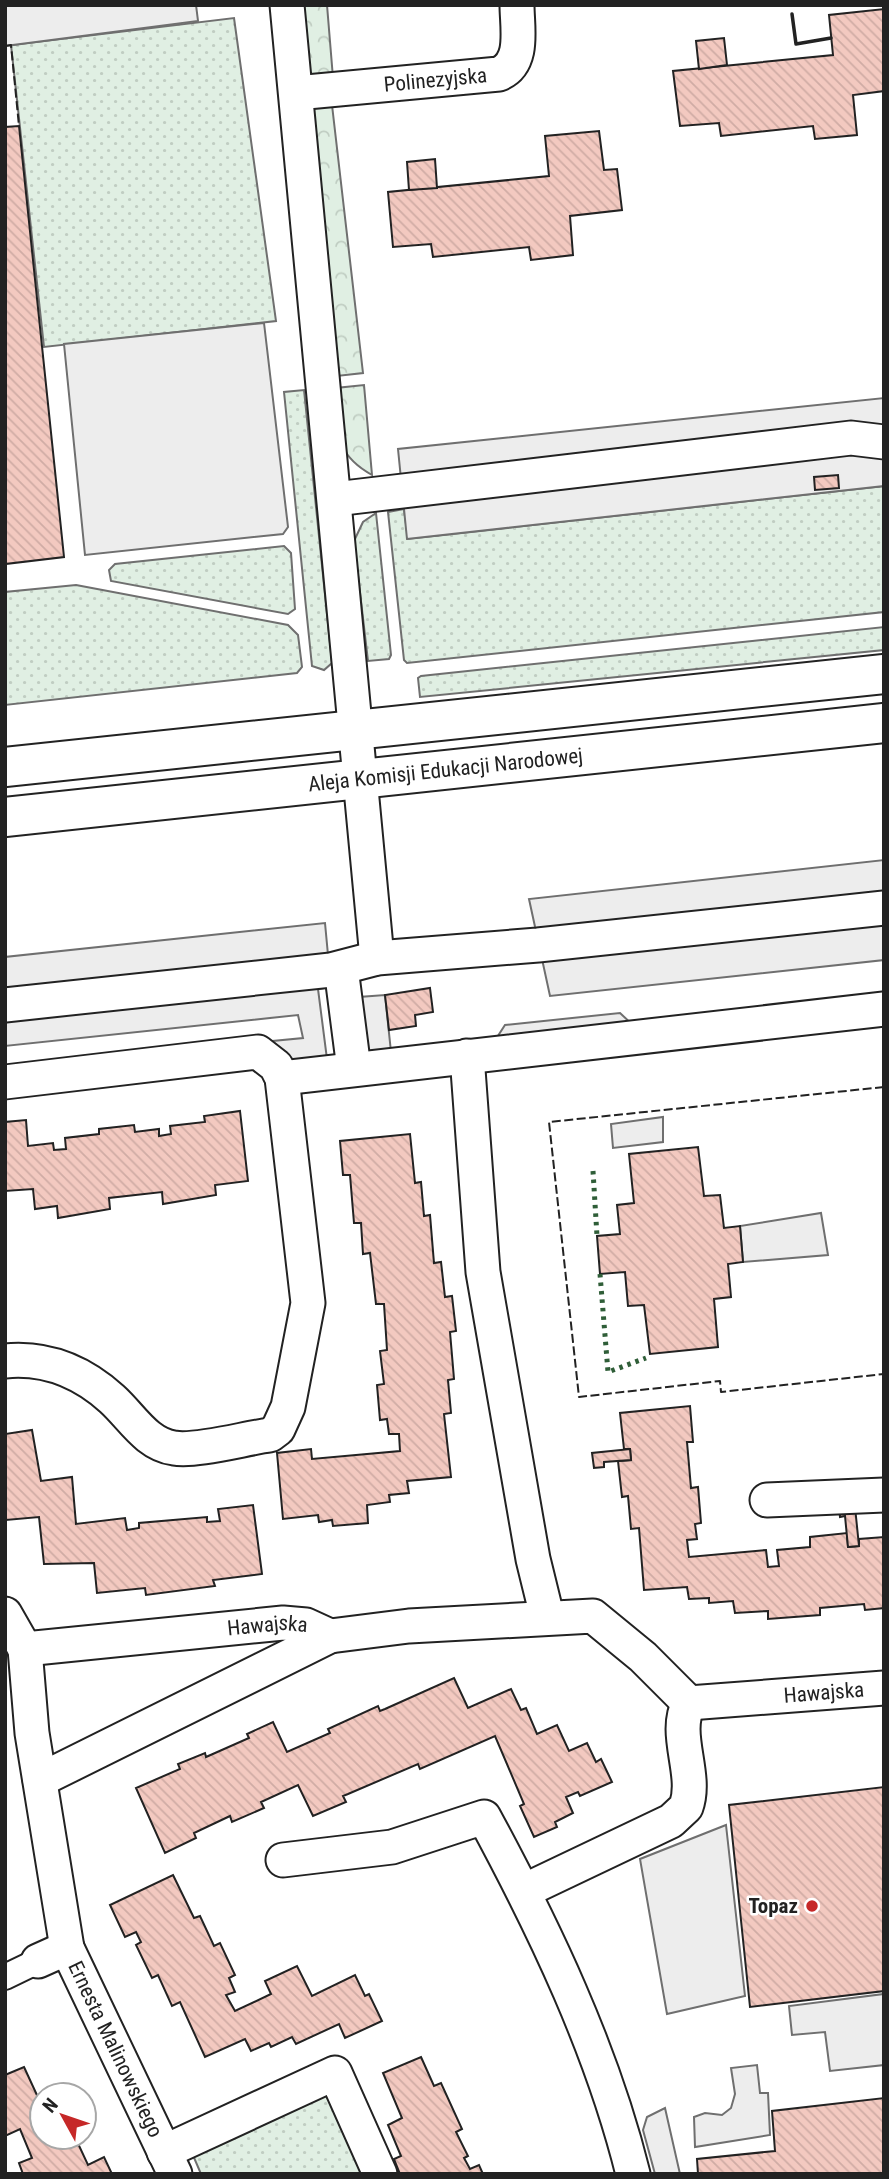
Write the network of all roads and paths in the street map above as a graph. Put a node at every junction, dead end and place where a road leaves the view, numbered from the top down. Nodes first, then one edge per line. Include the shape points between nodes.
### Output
1 (287, 5) edge
2 (517, 5) edge
3 (296, 93) junction
4 (884, 442) edge
5 (335, 499) junction
6 (884, 674) edge
7 (884, 723) edge
8 (356, 730) junction
9 (5, 766) edge
10 (360, 779) junction
11 (5, 817) edge
12 (884, 908) edge
13 (377, 958) junction
14 (341, 968) junction
15 (5, 1005) edge
16 (884, 1009) edge
17 (467, 1056) junction
18 (354, 1069) junction
19 (282, 1078) junction
20 (5, 1082) edge
21 (5, 1361) edge
22 (884, 1496) edge
23 (767, 1500) dead end
24 (5, 1614) edge
25 (547, 1616) junction
26 (330, 1636) junction
27 (25, 1649) junction
28 (884, 1688) edge
29 (689, 1703) junction
30 (40, 1780) junction
31 (283, 1860) dead end
32 (524, 1891) junction
33 (52, 1955) junction
34 (5, 1977) edge
35 (170, 2163) edge
36 (380, 2174) edge
37 (633, 2174) edge

1 - 3 street
2 - 3 street, Polinezyjska via 517,49 510,67 499,74
3 - 5 street
4 - 5 street via 851,439
5 - 8 street
6 - 8 main road
7 - 10 main road, Aleja Komisji Edukacji Narodowej
8 - 9 main road
8 - 10 street
10 - 11 main road, Aleja Komisji Edukacji Narodowej
10 - 13 street
12 - 13 street
13 - 14 street
14 - 15 street
14 - 18 street
16 - 17 street
17 - 18 street
17 - 25 street via 483,1272
18 - 19 street
19 - 20 street via 276,1066 258,1052
19 - 21 street via 308,1303 288,1407 278,1429 270,1435 176,1449 156,1442 97,1387 61,1366 36,1359
22 - 23 street
24 - 27 street
25 - 26 street, Hawajska
25 - 29 street, Hawajska via 593,1616
26 - 27 street, Hawajska via 306,1625 284,1623
26 - 30 street
27 - 30 street
28 - 29 street, Hawajska
29 - 32 street via 683,1720 690,1781 686,1807 671,1821
30 - 33 street
31 - 32 street via 392,1847 484,1816
32 - 37 street via 617,2110
33 - 34 street, Ernesta Malinowskiego
33 - 35 street, Ernesta Malinowskiego
35 - 36 street via 335,2073

